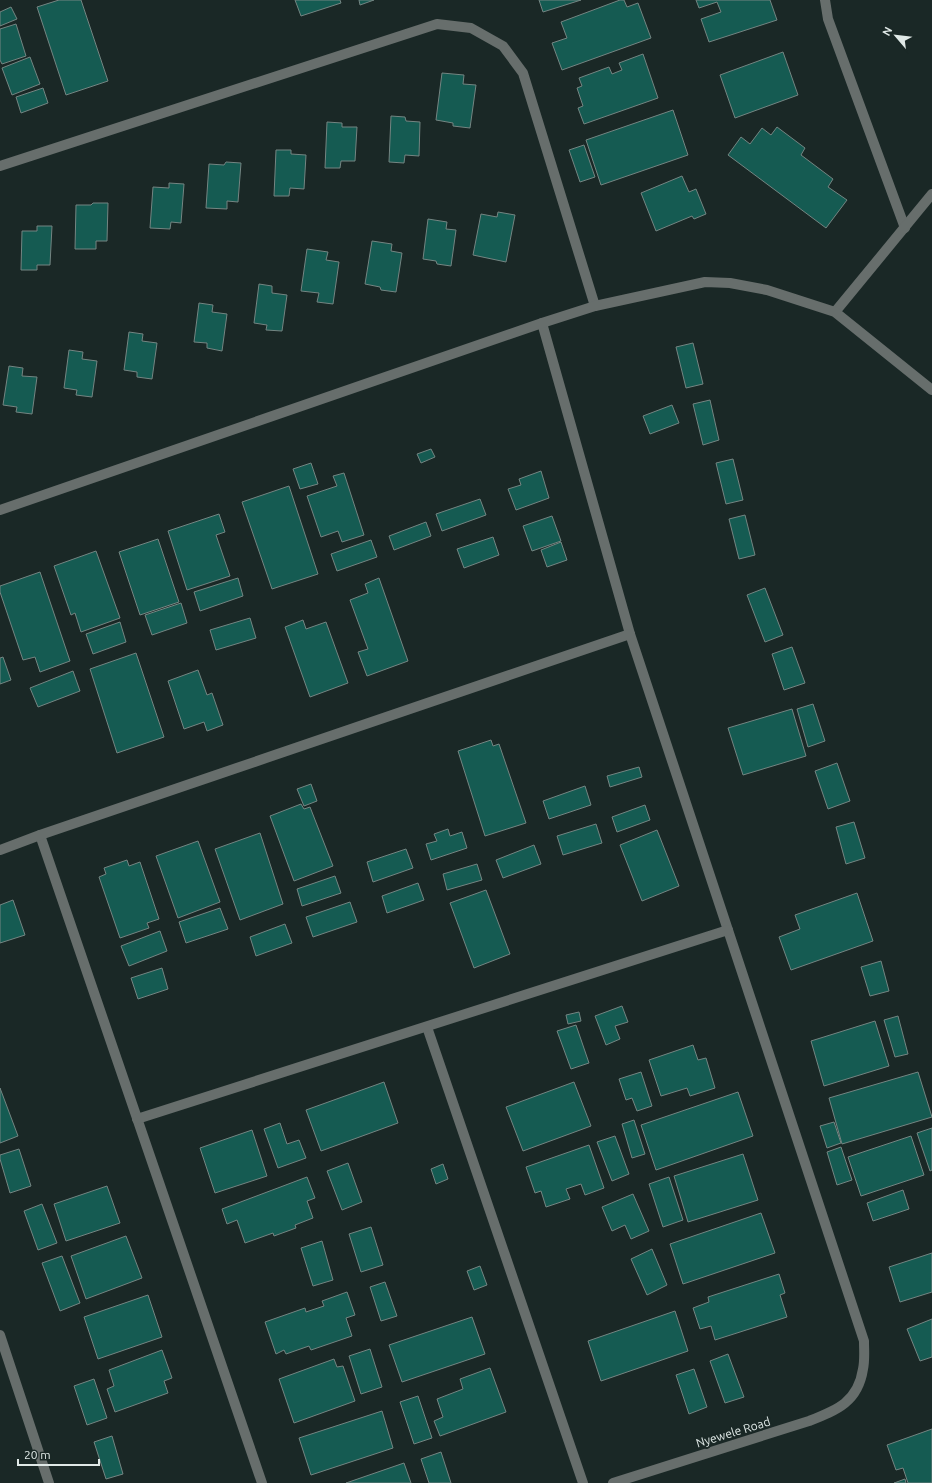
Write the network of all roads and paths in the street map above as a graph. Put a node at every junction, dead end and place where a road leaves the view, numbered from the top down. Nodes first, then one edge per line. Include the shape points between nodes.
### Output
1 (825, 0) edge
2 (0, 166) edge
3 (932, 194) edge
4 (905, 228) junction
5 (595, 306) junction
6 (835, 312) junction
7 (542, 323) junction
8 (932, 390) edge
9 (0, 510) edge
10 (630, 634) junction
11 (40, 835) junction
12 (0, 850) edge
13 (728, 930) junction
14 (427, 1027) junction
15 (138, 1118) junction
16 (0, 1335) edge
17 (49, 1483) edge
18 (262, 1483) edge
19 (583, 1483) edge
20 (613, 1483) edge

1 - 4 street via 828,19
2 - 5 street via 437,24 471,28 503,46 523,73
3 - 4 street
4 - 6 street
5 - 6 street via 705,282 730,283 767,290
5 - 7 street
6 - 8 street
7 - 9 street
7 - 10 street
10 - 11 street
10 - 13 street
11 - 12 street
11 - 15 street
13 - 14 street
13 - 20 street, Nyewele Road via 864,1341 863,1369 855,1394 834,1411 809,1422
14 - 15 street
14 - 19 street
15 - 18 street
16 - 17 street

